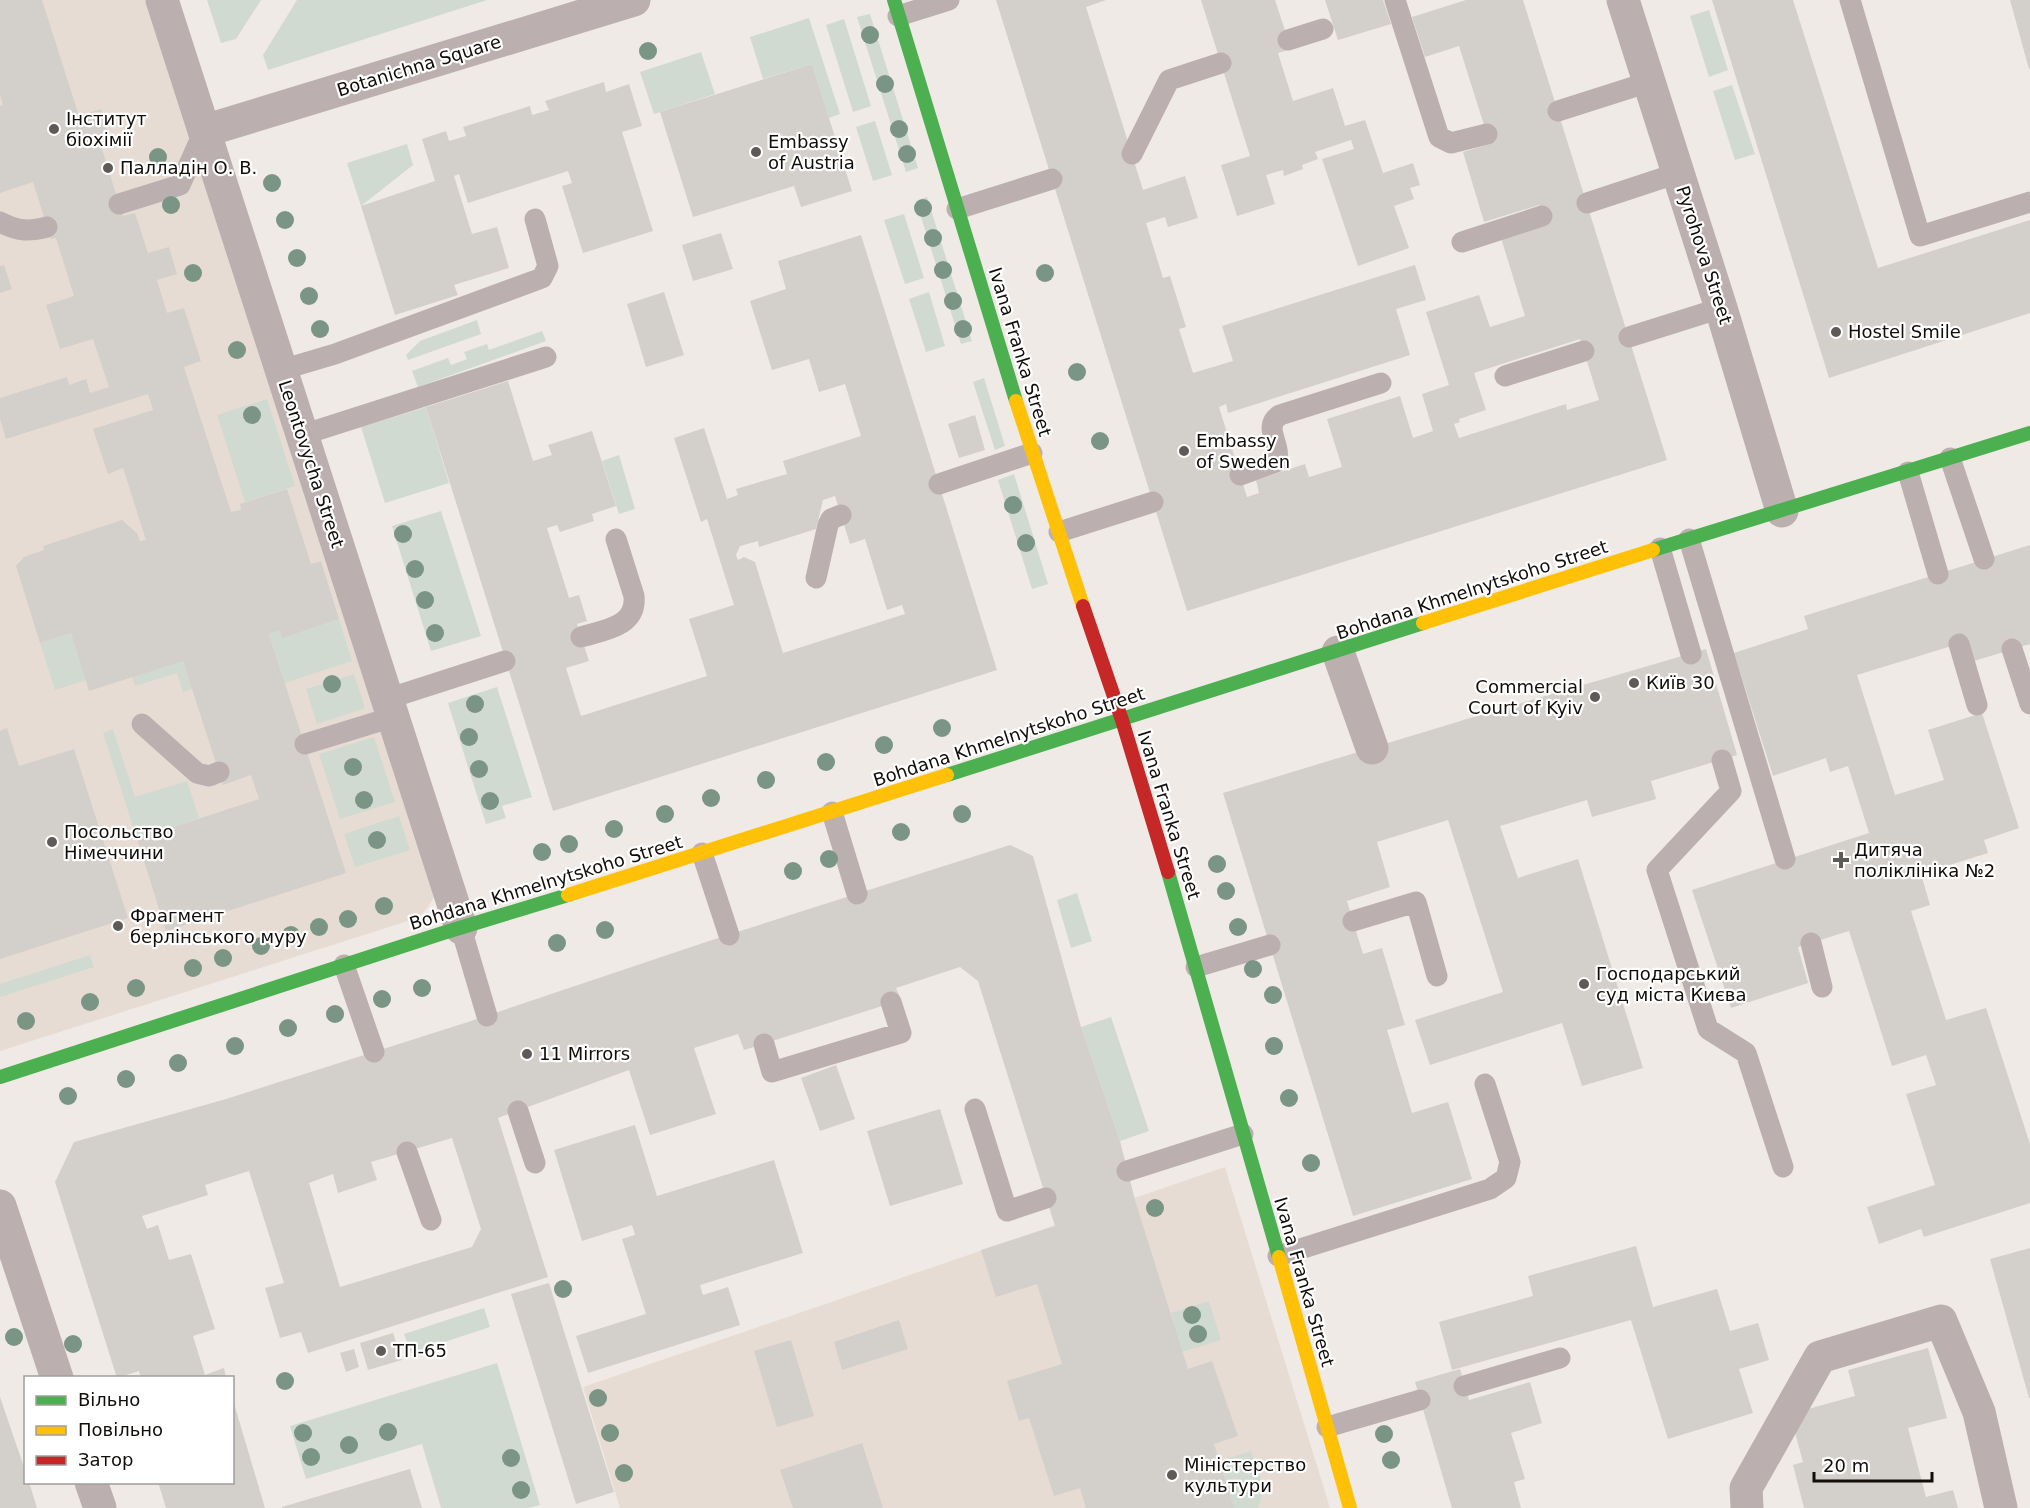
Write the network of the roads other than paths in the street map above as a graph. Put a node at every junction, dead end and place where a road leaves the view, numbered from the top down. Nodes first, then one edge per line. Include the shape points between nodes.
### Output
1 (162, 0) edge
2 (634, 0) edge
3 (949, 0) edge
4 (1395, 0) edge
5 (1623, 0) edge
6 (1850, 0) edge
7 (896, 8) edge
8 (1323, 29) dead end
9 (1288, 40) dead end
10 (1221, 63) dead end
11 (1649, 82) junction
12 (1558, 111) dead end
13 (204, 131) junction
14 (1486, 134) dead end
15 (1132, 154) dead end
16 (1678, 173) junction
17 (1052, 179) dead end
18 (2030, 202) edge
19 (1587, 203) dead end
20 (119, 204) dead end
21 (957, 209) junction
22 (1542, 216) dead end
23 (535, 219) dead end
24 (0, 222) edge
25 (47, 227) dead end
26 (1462, 242) dead end
27 (1721, 308) junction
28 (1629, 337) dead end
29 (1584, 351) dead end
30 (546, 357) dead end
31 (281, 370) junction
32 (1505, 376) dead end
33 (1381, 383) dead end
34 (2030, 433) edge
35 (302, 435) junction
36 (1032, 453) junction
37 (1950, 458) junction
38 (1908, 472) junction
39 (1240, 475) dead end
40 (939, 484) dead end
41 (1153, 502) dead end
42 (1782, 511) junction
43 (841, 514) dead end
44 (1059, 532) junction
45 (616, 539) dead end
46 (1689, 539) junction
47 (1660, 549) junction
48 (1984, 559) dead end
49 (1938, 574) dead end
50 (816, 578) dead end
51 (581, 637) dead end
52 (1959, 644) dead end
53 (2012, 649) dead end
54 (1338, 652) junction
55 (1691, 654) dead end
56 (505, 661) dead end
57 (2030, 704) edge
58 (1977, 705) dead end
59 (390, 708) junction
60 (1122, 720) junction
61 (142, 724) dead end
62 (305, 744) dead end
63 (1372, 748) dead end
64 (1722, 760) dead end
65 (219, 772) dead end
66 (832, 812) junction
67 (702, 853) junction
68 (1785, 859) dead end
69 (857, 894) dead end
70 (1353, 921) dead end
71 (461, 928) junction
72 (729, 935) dead end
73 (1811, 943) dead end
74 (1270, 945) dead end
75 (344, 965) junction
76 (1196, 967) junction
77 (1437, 976) dead end
78 (1822, 987) dead end
79 (891, 1002) dead end
80 (488, 1016) dead end
81 (764, 1044) dead end
82 (374, 1052) dead end
83 (0, 1077) edge
84 (1485, 1084) dead end
85 (975, 1109) dead end
86 (518, 1111) dead end
87 (1243, 1134) junction
88 (407, 1152) dead end
89 (535, 1163) dead end
90 (1783, 1167) dead end
91 (1127, 1171) dead end
92 (1046, 1198) dead end
93 (0, 1206) edge
94 (431, 1220) dead end
95 (1278, 1256) junction
96 (1560, 1358) dead end
97 (57, 1376) edge
98 (1464, 1386) dead end
99 (1420, 1400) dead end
100 (1327, 1427) junction
101 (92, 1484) edge
102 (100, 1508) edge
103 (1350, 1508) edge
104 (1747, 1508) edge
105 (2001, 1508) edge

1 - 13 street, Leontovycha Street
2 - 13 street, Botanichna Square
3 - 7 lane
4 - 14 lane via 1439,137 1451,143
5 - 11 street, Pyrohova Street
6 - 18 lane via 1920,236
7 - 21 street, Ivana Franka Street
8 - 9 lane
10 - 15 lane via 1169,80
11 - 12 lane
11 - 16 street, Pyrohova Street
13 - 20 lane via 180,184
13 - 31 street, Leontovycha Street
16 - 19 lane
16 - 27 street, Pyrohova Street
17 - 21 lane
21 - 36 street, Ivana Franka Street
22 - 26 lane
23 - 31 lane via 548,266 542,278
24 - 25 lane via 25,231
27 - 28 lane
27 - 42 street, Pyrohova Street
29 - 32 lane
30 - 35 lane
31 - 35 street, Leontovycha Street
33 - 39 lane via 1275,418 1272,430 1278,450 1276,462
34 - 37 street, Bohdana Khmelnytskoho Street
35 - 59 street, Leontovycha Street
36 - 40 lane
36 - 44 street, Ivana Franka Street
37 - 38 street, Bohdana Khmelnytskoho Street
37 - 48 lane
38 - 42 street, Bohdana Khmelnytskoho Street
38 - 49 lane
41 - 44 lane
42 - 46 street, Bohdana Khmelnytskoho Street
43 - 50 lane via 828,525
44 - 60 street, Ivana Franka Street
45 - 51 lane via 633,596 632,614 618,625
46 - 47 street, Bohdana Khmelnytskoho Street
46 - 68 lane
47 - 54 street, Bohdana Khmelnytskoho Street
47 - 55 lane
52 - 58 lane
53 - 57 lane
54 - 60 street, Bohdana Khmelnytskoho Street
54 - 63 street
56 - 59 lane
59 - 62 lane
59 - 71 street, Leontovycha Street
60 - 66 street, Bohdana Khmelnytskoho Street
60 - 76 street, Ivana Franka Street
61 - 65 lane via 197,773 209,776
64 - 90 lane via 1731,791 1657,870 1708,1029 1746,1053
66 - 67 street, Bohdana Khmelnytskoho Street
66 - 69 lane
67 - 71 street, Bohdana Khmelnytskoho Street
67 - 72 lane
70 - 77 lane via 1416,902
71 - 75 street, Bohdana Khmelnytskoho Street
71 - 80 lane
73 - 78 lane
74 - 76 lane
75 - 82 lane
75 - 83 street, Bohdana Khmelnytskoho Street
76 - 87 street, Ivana Franka Street
79 - 81 lane via 901,1033 772,1072
84 - 95 lane via 1510,1162 1506,1178 1490,1189
85 - 92 lane via 1007,1211
86 - 89 lane
87 - 91 lane
87 - 95 street, Ivana Franka Street
88 - 94 lane
93 - 97 street
95 - 100 street, Ivana Franka Street
96 - 98 lane
99 - 100 lane
100 - 103 street, Ivana Franka Street
101 - 102 street
104 - 105 street via 1746,1488 1820,1358 1941,1322 1979,1412

